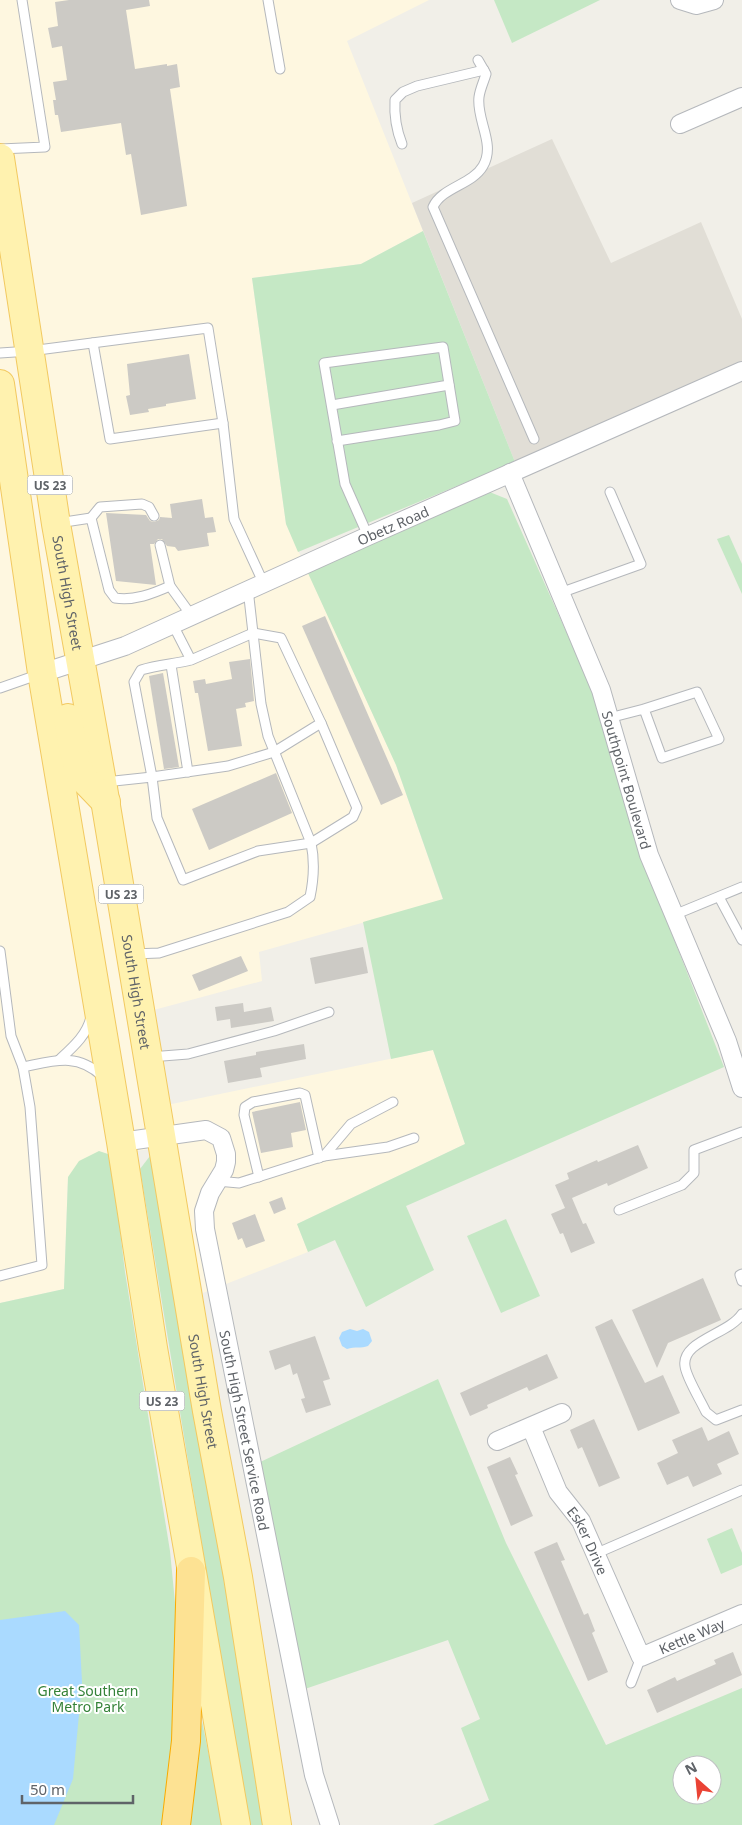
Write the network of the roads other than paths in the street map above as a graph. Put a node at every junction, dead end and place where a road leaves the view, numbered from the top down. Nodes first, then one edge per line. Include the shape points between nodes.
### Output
1 (22, 0) edge
2 (268, 0) edge
3 (714, 0) edge
4 (682, 1) edge
5 (478, 60) dead end
6 (280, 68) dead end
7 (484, 70) junction
8 (742, 97) edge
9 (680, 124) dead end
10 (402, 144) dead end
11 (0, 149) edge
12 (0, 158) edge
13 (92, 343) junction
14 (30, 351) junction
15 (0, 353) edge
16 (742, 371) edge
17 (0, 384) edge
18 (449, 385) junction
19 (332, 405) junction
20 (223, 423) junction
21 (534, 439) dead end
22 (338, 440) junction
23 (510, 473) junction
24 (610, 492) dead end
25 (154, 516) dead end
26 (91, 518) junction
27 (56, 524) junction
28 (368, 536) junction
29 (160, 545) dead end
30 (170, 586) junction
31 (256, 586) junction
32 (560, 593) junction
33 (190, 615) junction
34 (172, 623) junction
35 (253, 633) junction
36 (79, 660) junction
37 (191, 660) junction
38 (171, 665) junction
39 (42, 673) junction
40 (2, 685) edge
41 (644, 709) junction
42 (609, 718) junction
43 (321, 724) junction
44 (274, 752) junction
45 (188, 772) junction
46 (152, 777) junction
47 (104, 792) junction
48 (311, 843) junction
49 (742, 886) edge
50 (718, 897) junction
51 (674, 915) junction
52 (742, 940) edge
53 (0, 951) edge
54 (131, 954) junction
55 (96, 998) junction
56 (329, 1012) dead end
57 (147, 1057) junction
58 (60, 1060) junction
59 (739, 1066) edge
60 (23, 1067) junction
61 (111, 1084) junction
62 (742, 1088) edge
63 (393, 1102) dead end
64 (742, 1132) edge
65 (161, 1136) junction
66 (414, 1138) dead end
67 (121, 1142) junction
68 (322, 1157) junction
69 (259, 1177) junction
70 (217, 1181) junction
71 (619, 1210) dead end
72 (742, 1274) edge
73 (0, 1276) edge
74 (742, 1281) edge
75 (742, 1314) edge
76 (742, 1410) edge
77 (562, 1413) dead end
78 (531, 1427) junction
79 (497, 1442) dead end
80 (742, 1490) edge
81 (595, 1554) junction
82 (192, 1571) junction
83 (742, 1614) edge
84 (641, 1657) junction
85 (631, 1682) dead end
86 (176, 1825) edge
87 (236, 1825) edge
88 (277, 1825) edge
89 (330, 1825) edge

1 - 11 lane via 45,147
2 - 6 lane
3 - 4 street via 696,5
5 - 7 lane
7 - 10 lane via 403,92 395,100 394,114
7 - 21 lane via 486,74 479,97 488,152 483,166 436,200 433,207
8 - 9 street
12 - 14 main road, South High Street / US 23
13 - 14 lane
13 - 20 lane via 110,439
13 - 20 lane via 208,328
14 - 15 lane
14 - 27 main road, South High Street / US 23
16 - 23 street, Obetz Road
17 - 39 main road, US 23
18 - 19 lane
18 - 19 lane via 442,347 324,363
18 - 22 lane via 455,420 439,426
19 - 22 lane
20 - 31 lane via 234,519
22 - 28 lane via 345,484
23 - 28 street, Obetz Road
23 - 32 street, Southpoint Boulevard
24 - 32 lane via 641,564
25 - 26 lane via 149,507 142,504 100,507
26 - 27 lane
26 - 30 lane via 108,590 115,598 126,600
27 - 36 main road, South High Street / US 23
28 - 31 street, Obetz Road
29 - 30 lane
30 - 33 lane
31 - 33 street, Obetz Road
31 - 35 lane
32 - 42 street, Southpoint Boulevard via 601,690
33 - 34 street, Obetz Road
34 - 36 street, Obetz Road via 125,646
34 - 37 lane
35 - 37 lane
35 - 43 lane via 281,638
35 - 44 lane via 261,704
36 - 39 street, Obetz Road
36 - 47 main road, South High Street / US 23
37 - 38 lane
38 - 45 lane
38 - 46 lane via 161,664 141,670 134,682
39 - 40 lane
39 - 47 main road via 60,686 64,696 80,776
39 - 55 main road, US 23
41 - 41 lane via 697,692 719,739 662,758
41 - 42 lane
42 - 51 street, Southpoint Boulevard via 648,855
43 - 44 lane
43 - 48 lane via 357,808 353,817
44 - 45 lane via 228,766
44 - 48 lane
45 - 46 lane
46 - 47 lane
46 - 48 lane via 157,818 183,880 258,851
47 - 54 main road, South High Street / US 23
48 - 54 lane via 315,860 310,897 288,912 159,953
49 - 50 lane
50 - 51 lane
50 - 52 lane
51 - 59 street, Southpoint Boulevard
53 - 60 lane via 11,1036
54 - 57 main road, South High Street / US 23
55 - 58 lane via 89,1026 79,1042
55 - 61 main road, US 23
56 - 57 lane via 274,1031 188,1054
57 - 65 main road, South High Street / US 23
58 - 60 lane
58 - 61 lane via 80,1060
59 - 62 street, Southpoint Boulevard
60 - 73 lane via 30,1107 42,1265
61 - 67 main road, US 23
63 - 68 lane via 351,1124
64 - 71 lane via 694,1150 694,1173 682,1185
65 - 67 street, South High Street Service Road
65 - 70 street, South High Street Service Road via 206,1130 221,1138 226,1154 224,1170
65 - 88 main road, South High Street / US 23 via 238,1577
66 - 68 lane via 388,1148
67 - 82 main road, US 23
68 - 69 lane
68 - 69 lane via 305,1095 300,1093 253,1102 245,1107 244,1115
69 - 70 lane via 239,1183
70 - 89 street, South High Street Service Road via 204,1211 206,1229 314,1775
72 - 74 lane
75 - 76 lane via 729,1327 692,1346 685,1355 684,1367 706,1412 716,1420
77 - 78 street
78 - 79 street
78 - 81 street, Esker Drive via 558,1492 581,1521
80 - 81 lane
81 - 84 street, Esker Drive
82 - 86 highway via 186,1741
82 - 87 main road, US 23
83 - 84 street, Kettle Way
84 - 85 lane

